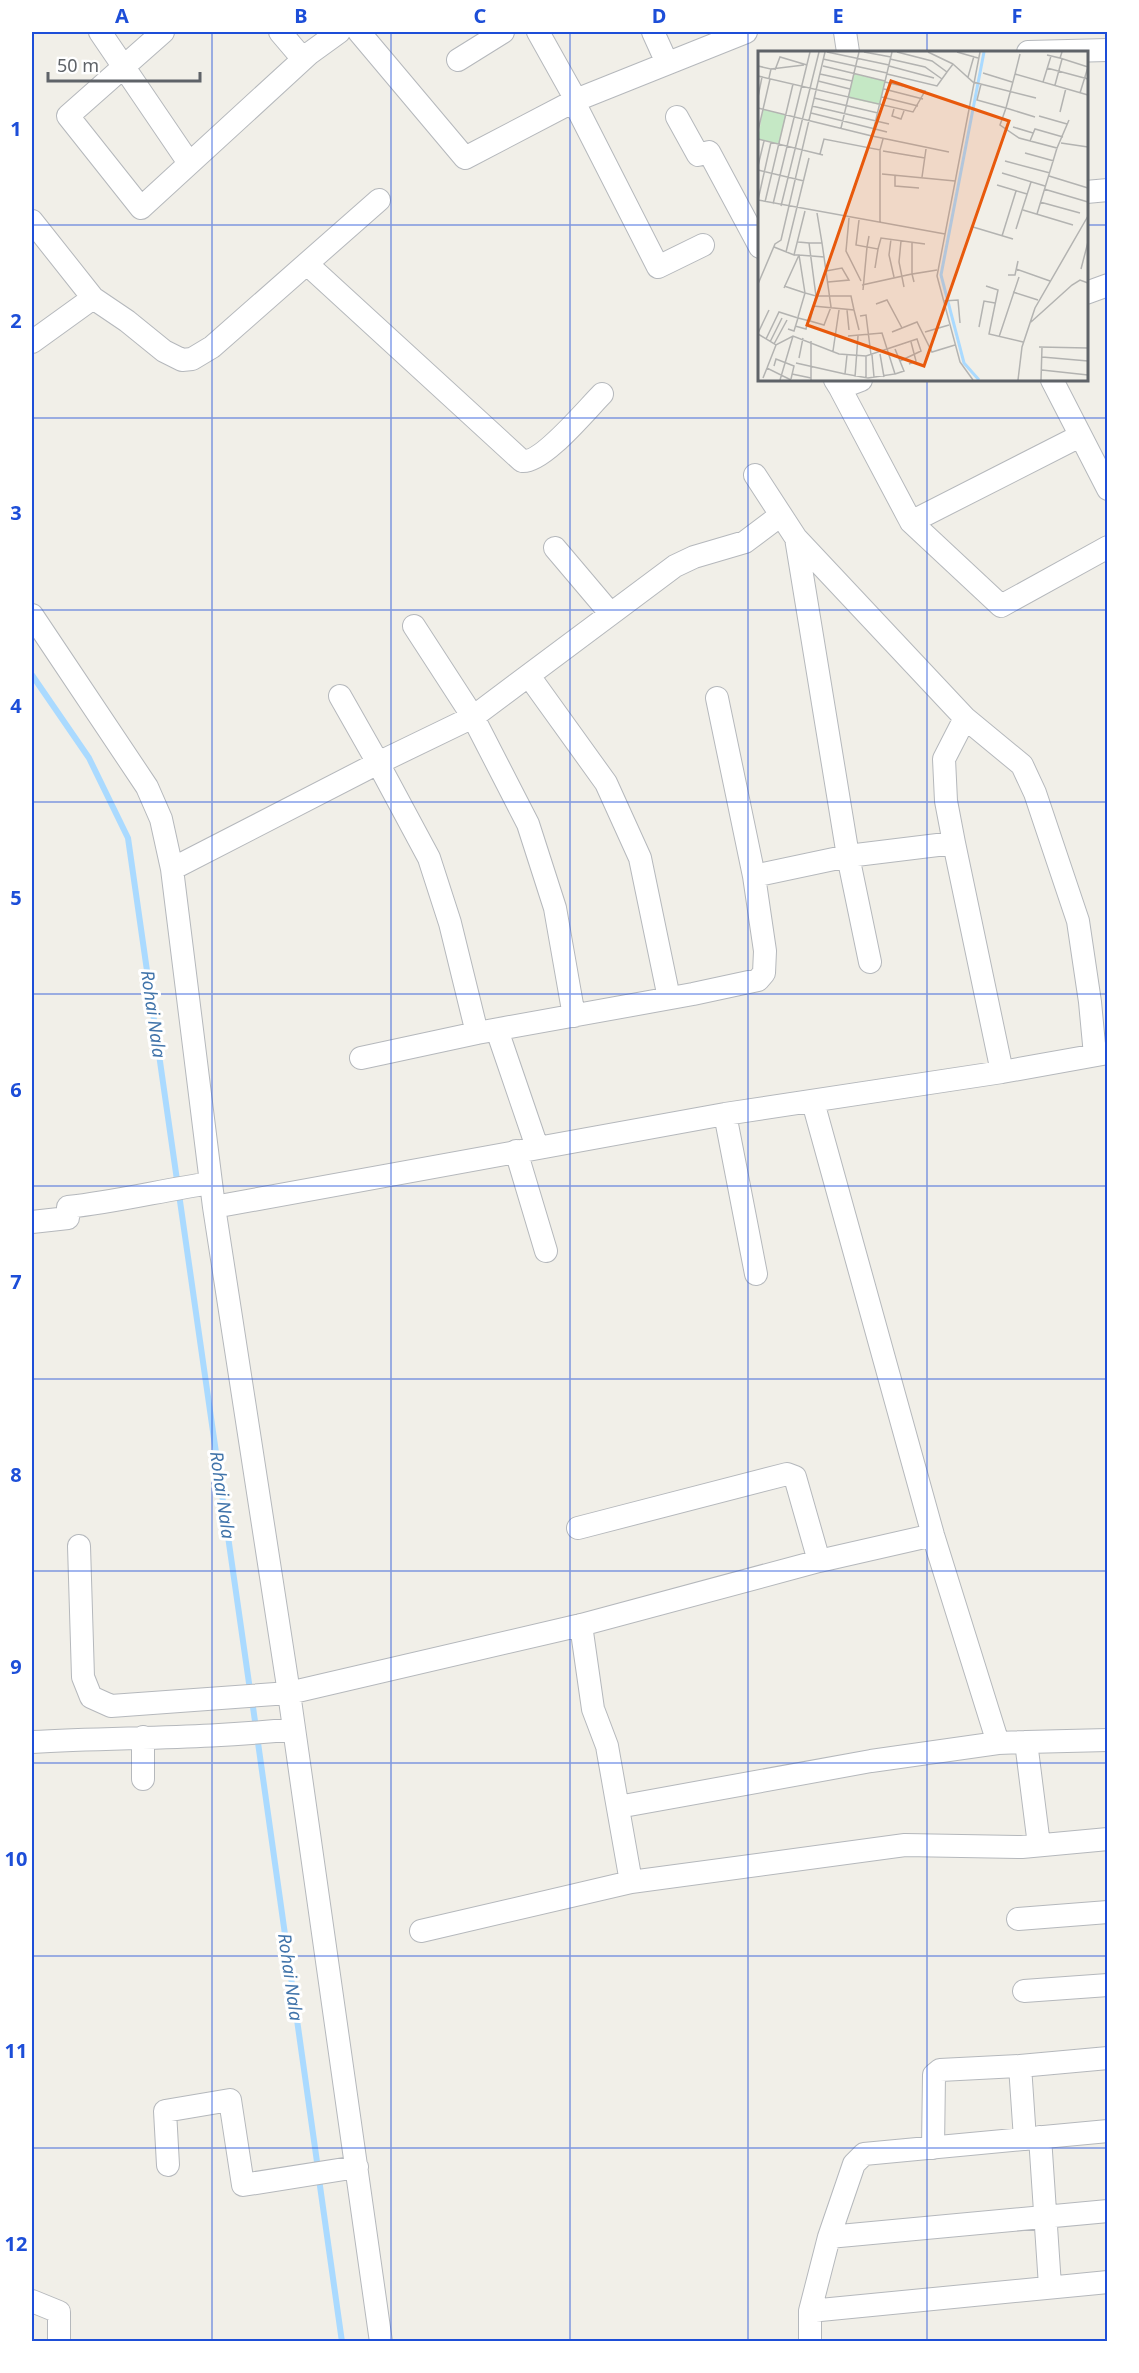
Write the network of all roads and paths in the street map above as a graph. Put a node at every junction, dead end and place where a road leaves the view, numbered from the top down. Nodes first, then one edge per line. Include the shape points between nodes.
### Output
1 (100, 32) edge
2 (163, 32) edge
3 (280, 32) edge
4 (339, 32) edge
5 (359, 32) edge
6 (503, 32) edge
7 (538, 32) edge
8 (653, 32) edge
9 (746, 32) edge
10 (845, 32) edge
11 (1107, 50) edge
12 (848, 51) edge
13 (1068, 51) edge
14 (303, 59) junction
15 (458, 60) dead end
16 (667, 63) junction
17 (124, 66) junction
18 (576, 100) junction
19 (677, 117) dead end
20 (189, 163) junction
21 (1107, 190) edge
22 (1088, 192) edge
23 (379, 200) dead end
24 (32, 221) edge
25 (703, 245) dead end
26 (758, 246) edge
27 (307, 264) junction
28 (1107, 285) edge
29 (1088, 292) edge
30 (93, 298) junction
31 (32, 342) edge
32 (855, 381) edge
33 (1052, 381) edge
34 (838, 384) edge
35 (602, 394) dead end
36 (1080, 436) junction
37 (754, 475) dead end
38 (1107, 489) edge
39 (782, 515) junction
40 (911, 522) junction
41 (796, 538) junction
42 (1107, 547) edge
43 (555, 548) dead end
44 (610, 613) junction
45 (32, 615) edge
46 (414, 627) dead end
47 (528, 676) junction
48 (340, 696) dead end
49 (717, 698) dead end
50 (473, 717) junction
51 (965, 718) junction
52 (378, 763) junction
53 (954, 843) junction
54 (848, 856) junction
55 (172, 869) junction
56 (754, 876) junction
57 (870, 962) dead end
58 (669, 998) junction
59 (574, 1016) junction
60 (487, 1031) junction
61 (1101, 1054) edge
62 (361, 1058) dead end
63 (1002, 1072) junction
64 (813, 1102) junction
65 (725, 1114) junction
66 (527, 1149) junction
67 (203, 1184) junction
68 (214, 1207) junction
69 (32, 1222) edge
70 (546, 1251) dead end
71 (756, 1274) dead end
72 (578, 1528) dead end
73 (933, 1534) junction
74 (79, 1546) dead end
75 (819, 1561) junction
76 (581, 1625) junction
77 (289, 1693) junction
78 (285, 1730) junction
79 (143, 1737) junction
80 (1107, 1740) edge
81 (32, 1742) edge
82 (1026, 1742) junction
83 (998, 1743) junction
84 (143, 1779) dead end
85 (618, 1806) junction
86 (1107, 1839) edge
87 (1039, 1845) junction
88 (631, 1882) junction
89 (1107, 1912) edge
90 (1018, 1919) dead end
91 (421, 1931) dead end
92 (1107, 1985) edge
93 (1024, 1991) dead end
94 (1107, 2058) edge
95 (1020, 2066) junction
96 (1107, 2131) edge
97 (1033, 2138) junction
98 (933, 2148) junction
99 (168, 2165) dead end
100 (352, 2168) junction
101 (1107, 2211) edge
102 (1045, 2216) junction
103 (829, 2237) junction
104 (1107, 2282) edge
105 (1050, 2286) junction
106 (32, 2301) edge
107 (810, 2311) junction
108 (59, 2342) edge
109 (381, 2342) edge
110 (810, 2342) edge

1 - 17 street
2 - 17 street
3 - 14 street
4 - 14 street
5 - 18 street via 465,158
6 - 15 street
7 - 18 street
8 - 16 street
9 - 16 street
10 - 12 street
11 - 13 street
14 - 20 street
16 - 18 street
17 - 20 street
17 - 20 street via 68,116 141,208
18 - 25 street via 658,267
19 - 26 street via 698,156 709,152
21 - 22 street
23 - 27 street
24 - 30 street
27 - 30 street via 192,359 182,360 164,351
27 - 35 street via 522,461 542,455
28 - 29 street
30 - 31 street
32 - 34 street
33 - 36 street
34 - 40 street
36 - 38 street
36 - 40 street
37 - 39 street
39 - 41 street
39 - 44 street via 745,542 694,556 675,566
40 - 42 street via 1000,606
41 - 51 street
41 - 54 street
43 - 44 street
44 - 47 street
45 - 55 street via 147,787 161,819
46 - 50 street
47 - 50 street
47 - 58 street via 606,783 635,848
48 - 52 street
49 - 56 street
50 - 52 street
50 - 59 street via 528,824 555,908
51 - 53 street via 944,759
51 - 61 street via 1022,765 1035,793 1078,921
52 - 55 street
52 - 60 street via 429,858
53 - 54 street
53 - 63 street
54 - 56 street
54 - 57 street
55 - 67 street
56 - 58 street via 765,951 764,973 758,980
58 - 59 street
59 - 60 street
60 - 62 street
60 - 66 street
61 - 63 street
63 - 64 street
64 - 65 street
64 - 73 street
65 - 66 street
65 - 71 street
66 - 68 street
66 - 70 street
67 - 68 street
67 - 69 street via 68,1207 68,1218
68 - 77 street
72 - 75 street via 787,1474 795,1477
73 - 75 street
73 - 83 street
74 - 77 street via 83,1677 91,1697 111,1706
75 - 76 street
76 - 77 street
76 - 85 street via 593,1709 608,1746
77 - 78 street
78 - 79 street
78 - 100 street
79 - 81 street
79 - 84 street
80 - 82 street
82 - 83 street
82 - 87 street
83 - 85 street via 871,1761
85 - 88 street
86 - 87 street
87 - 88 street via 905,1845
88 - 91 street
89 - 90 street
92 - 93 street
94 - 95 street
95 - 97 street
95 - 98 street via 936,2072
96 - 97 street
97 - 98 street
97 - 102 street
98 - 103 street via 864,2154 857,2158
99 - 100 street via 165,2111 230,2100 243,2185
100 - 109 street
101 - 102 street
102 - 103 street
102 - 105 street
103 - 107 street
104 - 105 street
105 - 107 street
106 - 108 street via 59,2312
107 - 110 street

